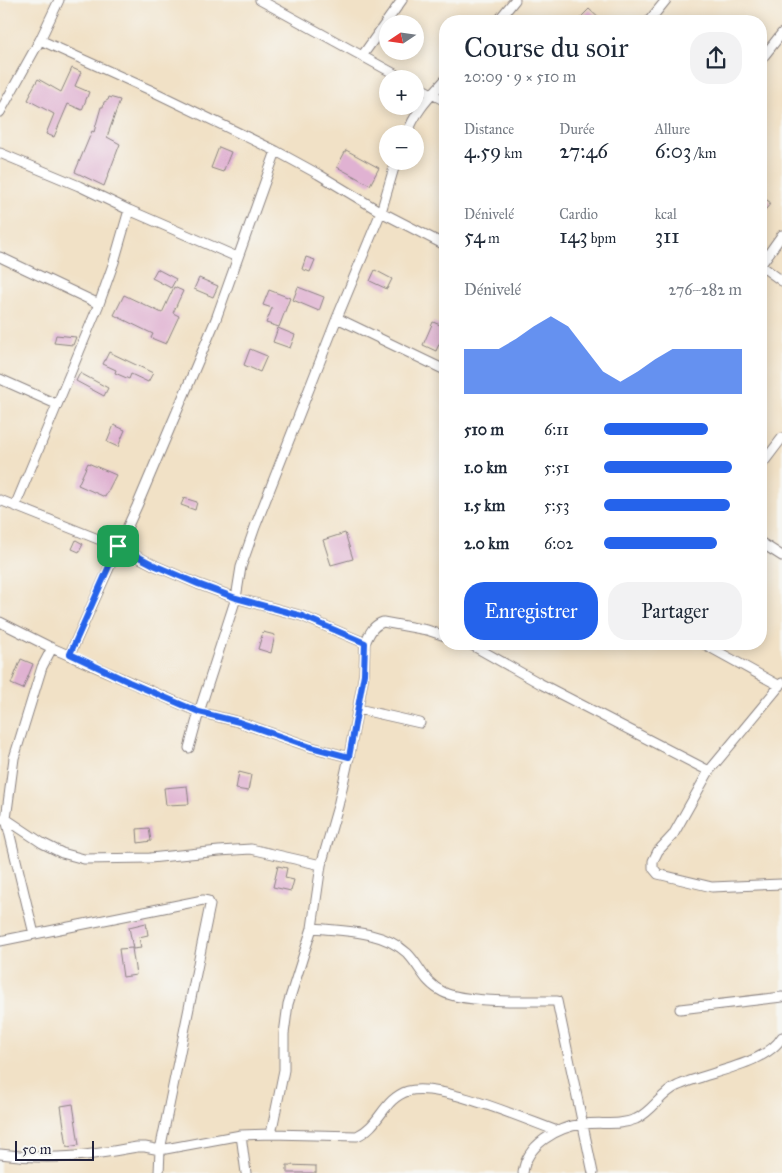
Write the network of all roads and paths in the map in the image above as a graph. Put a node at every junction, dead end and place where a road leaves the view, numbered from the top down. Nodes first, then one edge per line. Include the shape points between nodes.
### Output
1 (59, 0) edge
2 (260, 0) edge
3 (402, 0) edge
4 (515, 0) edge
5 (666, 0) edge
6 (503, 15) edge
7 (654, 15) edge
8 (782, 33) edge
9 (40, 40) junction
10 (767, 52) edge
11 (362, 56) junction
12 (388, 70) edge
13 (439, 86) edge
14 (424, 90) edge
15 (432, 94) junction
16 (439, 98) edge
17 (0, 112) edge
18 (410, 125) edge
19 (276, 151) junction
20 (0, 153) edge
21 (393, 170) edge
22 (129, 210) junction
23 (380, 212) junction
24 (782, 235) edge
25 (439, 242) edge
26 (767, 256) edge
27 (0, 257) edge
28 (237, 257) junction
29 (767, 271) edge
30 (782, 281) edge
31 (99, 304) junction
32 (337, 318) junction
33 (439, 367) edge
34 (0, 379) edge
35 (56, 404) junction
36 (782, 438) edge
37 (767, 458) edge
38 (0, 500) edge
39 (15, 506) junction
40 (118, 546) junction
41 (767, 546) edge
42 (782, 556) edge
43 (236, 598) junction
44 (0, 622) edge
45 (439, 634) edge
46 (365, 643) junction
47 (52, 648) junction
48 (482, 650) edge
49 (716, 650) edge
50 (70, 654) junction
51 (781, 684) edge
52 (358, 709) junction
53 (199, 712) junction
54 (420, 723) dead end
55 (189, 748) dead end
56 (349, 757) junction
57 (709, 771) junction
58 (3, 820) edge
59 (321, 866) junction
60 (782, 884) edge
61 (312, 928) junction
62 (34, 934) junction
63 (0, 941) edge
64 (782, 997) edge
65 (680, 1010) dead end
66 (782, 1037) edge
67 (583, 1124) junction
68 (558, 1131) junction
69 (271, 1134) junction
70 (241, 1135) junction
71 (160, 1150) junction
72 (0, 1154) edge
73 (159, 1173) edge
74 (246, 1173) edge
75 (523, 1173) edge
76 (593, 1173) edge

1 - 9 street
2 - 11 street
3 - 11 street
4 - 6 street
5 - 7 street
8 - 10 street
9 - 17 street
9 - 19 street
11 - 12 street
13 - 15 street
14 - 15 street
15 - 16 street
15 - 18 street via 420,106
19 - 23 street
19 - 28 street
20 - 22 street
21 - 23 street
22 - 28 street
22 - 31 street
23 - 25 street
23 - 32 street
24 - 26 street
27 - 31 street
28 - 40 street via 216,319
29 - 30 street
31 - 35 street
32 - 33 street
32 - 43 street via 255,527 241,568
34 - 35 street
35 - 39 street
36 - 37 street
38 - 39 street
39 - 40 street
40 - 43 street
40 - 50 street
41 - 42 street
43 - 46 street via 287,611
43 - 53 street
44 - 47 street
45 - 46 street via 383,622 372,628
46 - 52 street
47 - 50 street
47 - 58 street via 42,668 14,758
48 - 57 street
49 - 51 street
50 - 53 street
51 - 57 street
52 - 54 street
52 - 56 street
53 - 55 street
53 - 56 street
56 - 59 street
57 - 60 street via 673,834 658,851 653,868 658,874 712,887
58 - 59 street via 62,853 84,859 150,858 251,849
58 - 62 street
59 - 61 street
61 - 67 street via 367,934 388,941 406,953 426,981 445,993 472,998 557,1001
61 - 69 street via 288,1004 284,1070
62 - 63 street
62 - 71 street via 208,901 210,905
64 - 65 street
66 - 67 street via 762,1056 676,1086 650,1111 635,1120
67 - 68 street
67 - 76 street
68 - 69 street via 450,1093 408,1091 393,1100 366,1132 357,1136
68 - 75 street via 538,1144 528,1157
69 - 70 street
70 - 71 street
70 - 74 street
71 - 72 street via 145,1146 71,1158
71 - 73 street

